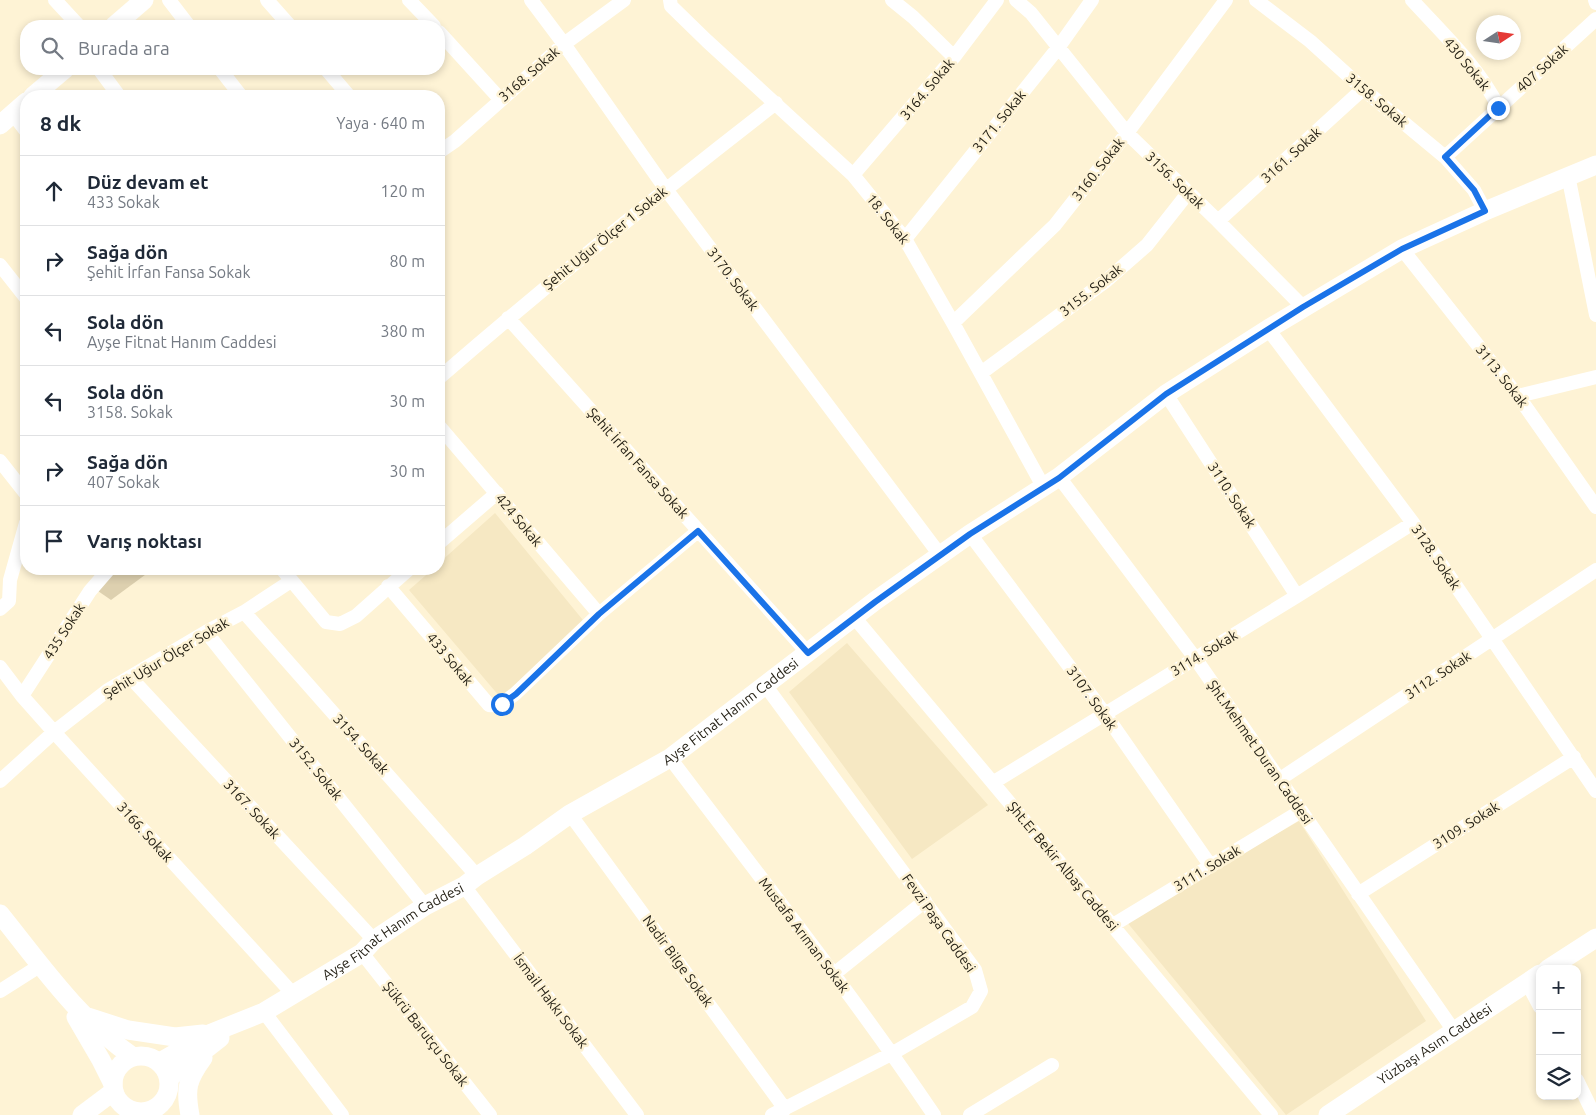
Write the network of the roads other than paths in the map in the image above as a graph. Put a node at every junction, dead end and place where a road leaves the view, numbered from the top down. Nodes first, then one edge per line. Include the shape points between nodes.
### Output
1 (55, 0) edge
2 (144, 0) edge
3 (169, 0) edge
4 (267, 0) edge
5 (410, 0) edge
6 (531, 0) edge
7 (624, 0) edge
8 (670, 0) edge
9 (892, 0) edge
10 (997, 0) edge
11 (1016, 0) edge
12 (1092, 0) edge
13 (1226, 0) edge
14 (1256, 0) edge
15 (1412, 0) edge
16 (1596, 19) edge
17 (73, 20) edge
18 (121, 20) edge
19 (184, 20) edge
20 (285, 20) edge
21 (428, 20) edge
22 (445, 39) edge
23 (564, 44) junction
24 (1058, 48) junction
25 (954, 57) junction
26 (58, 75) edge
27 (103, 75) edge
28 (225, 75) edge
29 (331, 75) edge
30 (40, 90) edge
31 (115, 90) edge
32 (236, 90) edge
33 (344, 90) edge
34 (1363, 90) junction
35 (500, 99) junction
36 (776, 103) junction
37 (1498, 108) junction
38 (9, 117) edge
39 (20, 125) edge
40 (1127, 133) junction
41 (445, 148) edge
42 (1445, 157) junction
43 (1596, 165) edge
44 (853, 175) junction
45 (1568, 175) junction
46 (665, 188) junction
47 (1188, 193) junction
48 (1485, 211) junction
49 (1218, 220) junction
50 (905, 239) junction
51 (1402, 249) junction
52 (0, 265) edge
53 (20, 290) edge
54 (1303, 307) junction
55 (1596, 315) edge
56 (508, 318) junction
57 (954, 324) junction
58 (1268, 329) junction
59 (445, 373) edge
60 (981, 373) junction
61 (1596, 377) edge
62 (1166, 394) junction
63 (1518, 396) junction
64 (445, 433) edge
65 (0, 461) edge
66 (1052, 482) junction
67 (20, 486) edge
68 (497, 493) junction
69 (1596, 508) edge
70 (1413, 523) junction
71 (698, 531) junction
72 (970, 534) junction
73 (445, 538) edge
74 (20, 544) edge
75 (940, 555) junction
76 (1596, 570) edge
77 (104, 575) edge
78 (286, 575) edge
79 (402, 575) edge
80 (291, 581) junction
81 (388, 586) junction
82 (0, 590) edge
83 (1298, 596) junction
84 (4, 605) edge
85 (244, 612) junction
86 (599, 614) junction
87 (854, 617) junction
88 (206, 632) junction
89 (1492, 639) junction
90 (808, 653) junction
91 (1195, 658) junction
92 (0, 666) edge
93 (130, 677) junction
94 (765, 685) junction
95 (22, 696) junction
96 (1105, 714) junction
97 (54, 732) junction
98 (1574, 756) junction
99 (670, 758) junction
100 (1280, 779) junction
101 (0, 781) edge
102 (994, 782) junction
103 (1596, 791) edge
104 (1301, 811) junction
105 (570, 814) junction
106 (1210, 865) junction
107 (471, 881) junction
108 (1358, 894) junction
109 (925, 901) junction
110 (425, 906) junction
111 (0, 914) edge
112 (1113, 925) junction
113 (1596, 938) edge
114 (368, 946) junction
115 (41, 965) junction
116 (1554, 965) edge
117 (834, 974) junction
118 (1533, 978) edge
119 (54, 982) junction
120 (1536, 990) edge
121 (0, 991) edge
122 (292, 994) junction
123 (264, 1012) junction
124 (84, 1015) junction
125 (1454, 1031) junction
126 (212, 1038) junction
127 (893, 1053) junction
128 (132, 1056) junction
129 (160, 1062) junction
130 (1052, 1065) dead end
131 (169, 1086) junction
132 (113, 1087) junction
133 (1581, 1088) edge
134 (779, 1112) edge
135 (132, 1113) edge
136 (82, 1115) edge
137 (178, 1115) edge
138 (190, 1115) edge
139 (342, 1115) edge
140 (490, 1115) edge
141 (637, 1115) edge
142 (934, 1115) edge
143 (970, 1115) edge
144 (1271, 1115) edge
145 (1328, 1115) edge
146 (1594, 1115) edge

1 - 17 street
2 - 18 street
3 - 19 street
4 - 20 street
5 - 21 street
6 - 23 street, 3170. Sokak
7 - 23 street, 3168. Sokak
8 - 36 street, 18. Sokak via 671,6 707,41
9 - 25 street
10 - 25 street, 3164. Sokak
11 - 24 street, 3156. Sokak via 1031,13
12 - 24 street, 3171. Sokak
13 - 40 street, 3160. Sokak
14 - 34 street, 3158. Sokak via 1310,41
15 - 37 street, 430 Sokak via 1470,62 1490,90
16 - 37 street, 407 Sokak
22 - 35 street
23 - 35 street, 3168. Sokak
23 - 46 street, 3170. Sokak
24 - 40 street, 3156. Sokak
24 - 50 street, 3171. Sokak
25 - 44 street, 3164. Sokak
26 - 30 street
27 - 31 street
28 - 32 street
29 - 33 street
34 - 42 street, 3158. Sokak
34 - 49 street, 3161. Sokak
35 - 41 street, 3168. Sokak
36 - 44 street, 18. Sokak
36 - 46 street, Şehit Uğur Ölçer 1 Sokak
37 - 42 street, 407 Sokak
38 - 39 street
40 - 47 street, 3156. Sokak
40 - 57 street, 3160. Sokak via 1055,225
42 - 48 street, 3158. Sokak via 1474,190
43 - 45 street, Ayşe Fitnat Hanım Caddesi
44 - 50 street, 18. Sokak
45 - 48 street, Ayşe Fitnat Hanım Caddesi
45 - 55 street
46 - 56 street, Şehit Uğur Ölçer 1 Sokak
46 - 75 street, 3170. Sokak
47 - 49 street, 3156. Sokak
47 - 60 street, 3155. Sokak via 1147,246 1107,280
48 - 51 street, Ayşe Fitnat Hanım Caddesi
49 - 54 street, 3156. Sokak
50 - 57 street, 18. Sokak
51 - 54 street, Ayşe Fitnat Hanım Caddesi
51 - 63 street, 3113. Sokak
52 - 53 street
54 - 58 street, Ayşe Fitnat Hanım Caddesi
56 - 59 street, Şehit Uğur Ölçer 1 Sokak
56 - 71 street, Şehit İrfan Fansa Sokak
57 - 60 street, 18. Sokak
58 - 62 street, Ayşe Fitnat Hanım Caddesi
58 - 70 street, 3128. Sokak
60 - 66 street, 18. Sokak
61 - 63 street
62 - 66 street, Ayşe Fitnat Hanım Caddesi
62 - 83 street, 3110. Sokak
63 - 69 street, 3113. Sokak
64 - 68 street, 424 Sokak
65 - 67 street
66 - 72 street, Ayşe Fitnat Hanım Caddesi
66 - 91 street, Şht.Mehmet Duran Caddesi
68 - 73 street
68 - 86 street, 424 Sokak
70 - 83 street, 3114. Sokak
70 - 89 street, 3128. Sokak
71 - 86 street, 433 Sokak
71 - 90 street, Şehit İrfan Fansa Sokak
72 - 75 street, Ayşe Fitnat Hanım Caddesi
72 - 96 street, 3107. Sokak
74 - 84 street
75 - 87 street, Ayşe Fitnat Hanım Caddesi
76 - 89 street, 3112. Sokak
77 - 95 street, 435 Sokak
78 - 80 street
79 - 81 street
80 - 81 street via 326,622 340,624 356,616
80 - 85 street, Şehit Uğur Ölçer Sokak
81 - 86 street, 433 Sokak via 488,705 494,706 516,694
82 - 84 street
83 - 91 street, 3114. Sokak
85 - 88 street, Şehit Uğur Ölçer Sokak
85 - 107 street, 3154. Sokak
87 - 90 street, Ayşe Fitnat Hanım Caddesi
87 - 102 street, Şht.Er Bekir Albaş Caddesi
88 - 93 street, Şehit Uğur Ölçer Sokak
88 - 110 street, 3152. Sokak
89 - 98 street, 3128. Sokak
89 - 100 street, 3112. Sokak
90 - 94 street, Ayşe Fitnat Hanım Caddesi
91 - 96 street, 3114. Sokak
91 - 100 street, Şht.Mehmet Duran Caddesi
92 - 95 street, 3166. Sokak
93 - 97 street, Şehit Uğur Ölçer Sokak
93 - 114 street, 3167. Sokak
94 - 99 street, Ayşe Fitnat Hanım Caddesi
94 - 109 street, Fevzi Paşa Caddesi
95 - 97 street, 3166. Sokak
96 - 102 street, 3114. Sokak
96 - 106 street, 3107. Sokak
97 - 101 street, Şehit Uğur Ölçer Sokak
97 - 122 street, 3166. Sokak
98 - 103 street, 3128. Sokak
98 - 108 street, 3109. Sokak
99 - 105 street, Ayşe Fitnat Hanım Caddesi
99 - 117 street, Mustafa Arıman Sokak
100 - 104 street, Şht.Mehmet Duran Caddesi
102 - 112 street, Şht.Er Bekir Albaş Caddesi
104 - 106 street, 3111. Sokak
104 - 108 street, Şht.Mehmet Duran Caddesi
105 - 107 street, Ayşe Fitnat Hanım Caddesi
105 - 134 street, Nadir Bilge Sokak
106 - 112 street, 3111. Sokak
107 - 110 street, Ayşe Fitnat Hanım Caddesi
107 - 141 street, İsmail Hakkı Sokak
108 - 125 street, Şht.Mehmet Duran Caddesi
109 - 117 street
109 - 127 street, Fevzi Paşa Caddesi via 975,970 981,991 972,1007
110 - 114 street, Ayşe Fitnat Hanım Caddesi
111 - 115 street
112 - 144 street, Şht.Er Bekir Albaş Caddesi
113 - 116 street
114 - 122 street, Ayşe Fitnat Hanım Caddesi
114 - 140 street, Şükrü Barutçu Sokak
115 - 119 street
115 - 121 street
117 - 127 street, Mustafa Arıman Sokak
118 - 120 street
118 - 125 street, Yüzbaşı Asım Caddesi
119 - 124 street
119 - 132 street, Ayşe Fitnat Hanım Caddesi via 97,1053
122 - 123 street, Ayşe Fitnat Hanım Caddesi
123 - 126 street, Ayşe Fitnat Hanım Caddesi
123 - 139 street
124 - 126 street via 128,1030 175,1037
124 - 128 street via 102,1034
125 - 145 street, Yüzbaşı Asım Caddesi
126 - 129 street, Ayşe Fitnat Hanım Caddesi
126 - 131 street, Ayşe Fitnat Hanım Caddesi
126 - 138 street via 188,1084
127 - 134 street, Fevzi Paşa Caddesi
127 - 142 street, Mustafa Arıman Sokak
128 - 129 street via 142,1055
128 - 132 street via 118,1067
129 - 131 street
130 - 143 street
131 - 135 street, Ayşe Fitnat Hanım Caddesi via 157,1108
131 - 137 street
132 - 135 street, Ayşe Fitnat Hanım Caddesi via 117,1098
132 - 136 street
133 - 146 street

